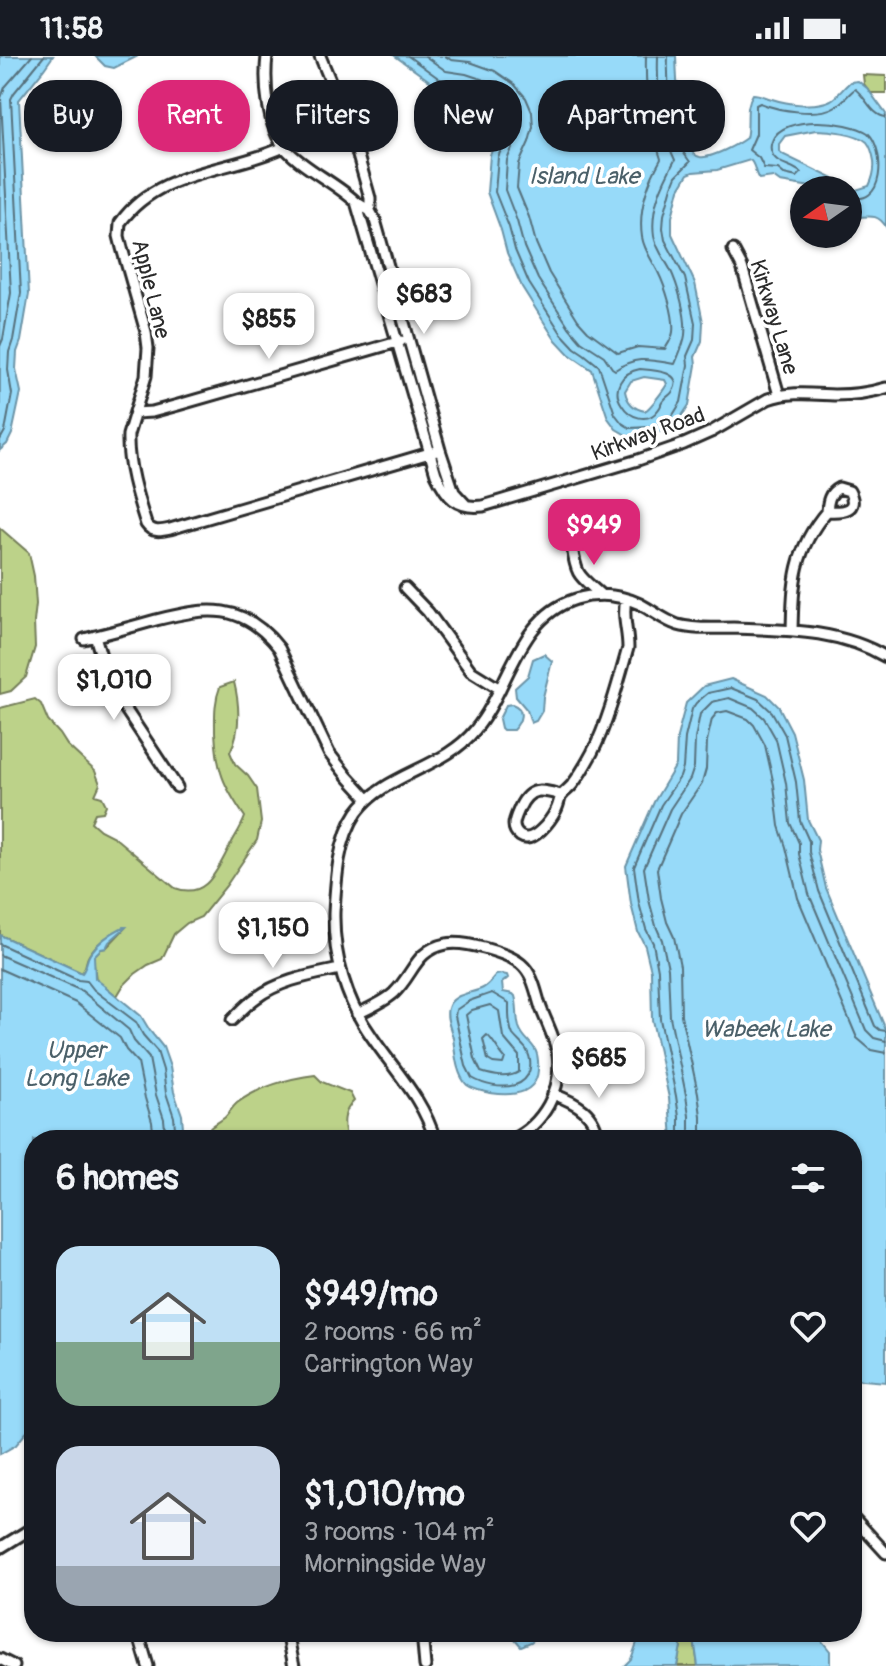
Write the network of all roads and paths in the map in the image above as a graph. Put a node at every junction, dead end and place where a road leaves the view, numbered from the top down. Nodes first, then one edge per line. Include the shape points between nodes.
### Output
1 (267, 56) edge
2 (320, 56) edge
3 (267, 80) edge
4 (272, 152) edge
5 (291, 152) edge
6 (356, 202) junction
7 (370, 211) junction
8 (733, 250) dead end
9 (408, 339) junction
10 (397, 342) junction
11 (886, 388) edge
12 (779, 395) junction
13 (135, 413) junction
14 (435, 451) junction
15 (827, 511) dead end
16 (572, 547) dead end
17 (405, 588) dead end
18 (601, 595) junction
19 (626, 599) junction
20 (792, 631) junction
21 (95, 636) junction
22 (84, 639) dead end
23 (886, 657) edge
24 (500, 689) junction
25 (177, 787) dead end
26 (561, 795) junction
27 (368, 799) junction
28 (340, 969) junction
29 (357, 1014) junction
30 (232, 1020) dead end
31 (553, 1094) junction
32 (431, 1130) edge
33 (528, 1130) edge
34 (597, 1130) edge
35 (862, 1527) edge
36 (24, 1533) edge
37 (0, 1548) edge
38 (886, 1553) edge
39 (141, 1642) edge
40 (289, 1642) edge
41 (423, 1642) edge
42 (0, 1659) edge
43 (14, 1666) edge
44 (148, 1666) edge
45 (294, 1666) edge
46 (425, 1666) edge

1 - 3 street
2 - 7 street, Kirkway Road via 351,131
4 - 13 street, Apple Lane via 167,184 120,223 148,348
5 - 6 street
6 - 7 street
6 - 10 street, Kirkway Road
7 - 9 street, Kirkway Road
8 - 12 street, Kirkway Lane
9 - 10 street
9 - 14 street, Kirkway Road
10 - 13 street
10 - 14 street, Kirkway Road
11 - 12 street, Kirkway Road via 848,395
12 - 14 street, Kirkway Road via 660,453 475,507 448,496 436,474
13 - 14 street, Apple Lane via 128,454 146,524 156,531
15 - 20 street via 799,556
16 - 18 street via 581,578
17 - 24 street via 471,671
18 - 19 street
18 - 24 street via 568,602 544,617
19 - 20 street via 687,627
19 - 26 street via 628,648 606,718 590,757
20 - 23 street via 837,637
21 - 22 street
21 - 25 street via 118,698
21 - 27 street via 205,610 248,620 279,648 329,753
24 - 27 street via 482,722 457,748
26 - 26 street via 539,791 525,798 514,825 520,836 528,838 545,826
27 - 28 street via 348,828 340,854 334,916
28 - 29 street
28 - 30 street via 271,988
29 - 31 street via 390,996 419,958 437,946 468,943 516,961 531,978 556,1045 559,1066
29 - 32 street via 419,1102
31 - 33 street
31 - 34 street via 586,1111
35 - 38 street
36 - 37 street
39 - 44 street
40 - 45 street
41 - 46 street
42 - 43 street

